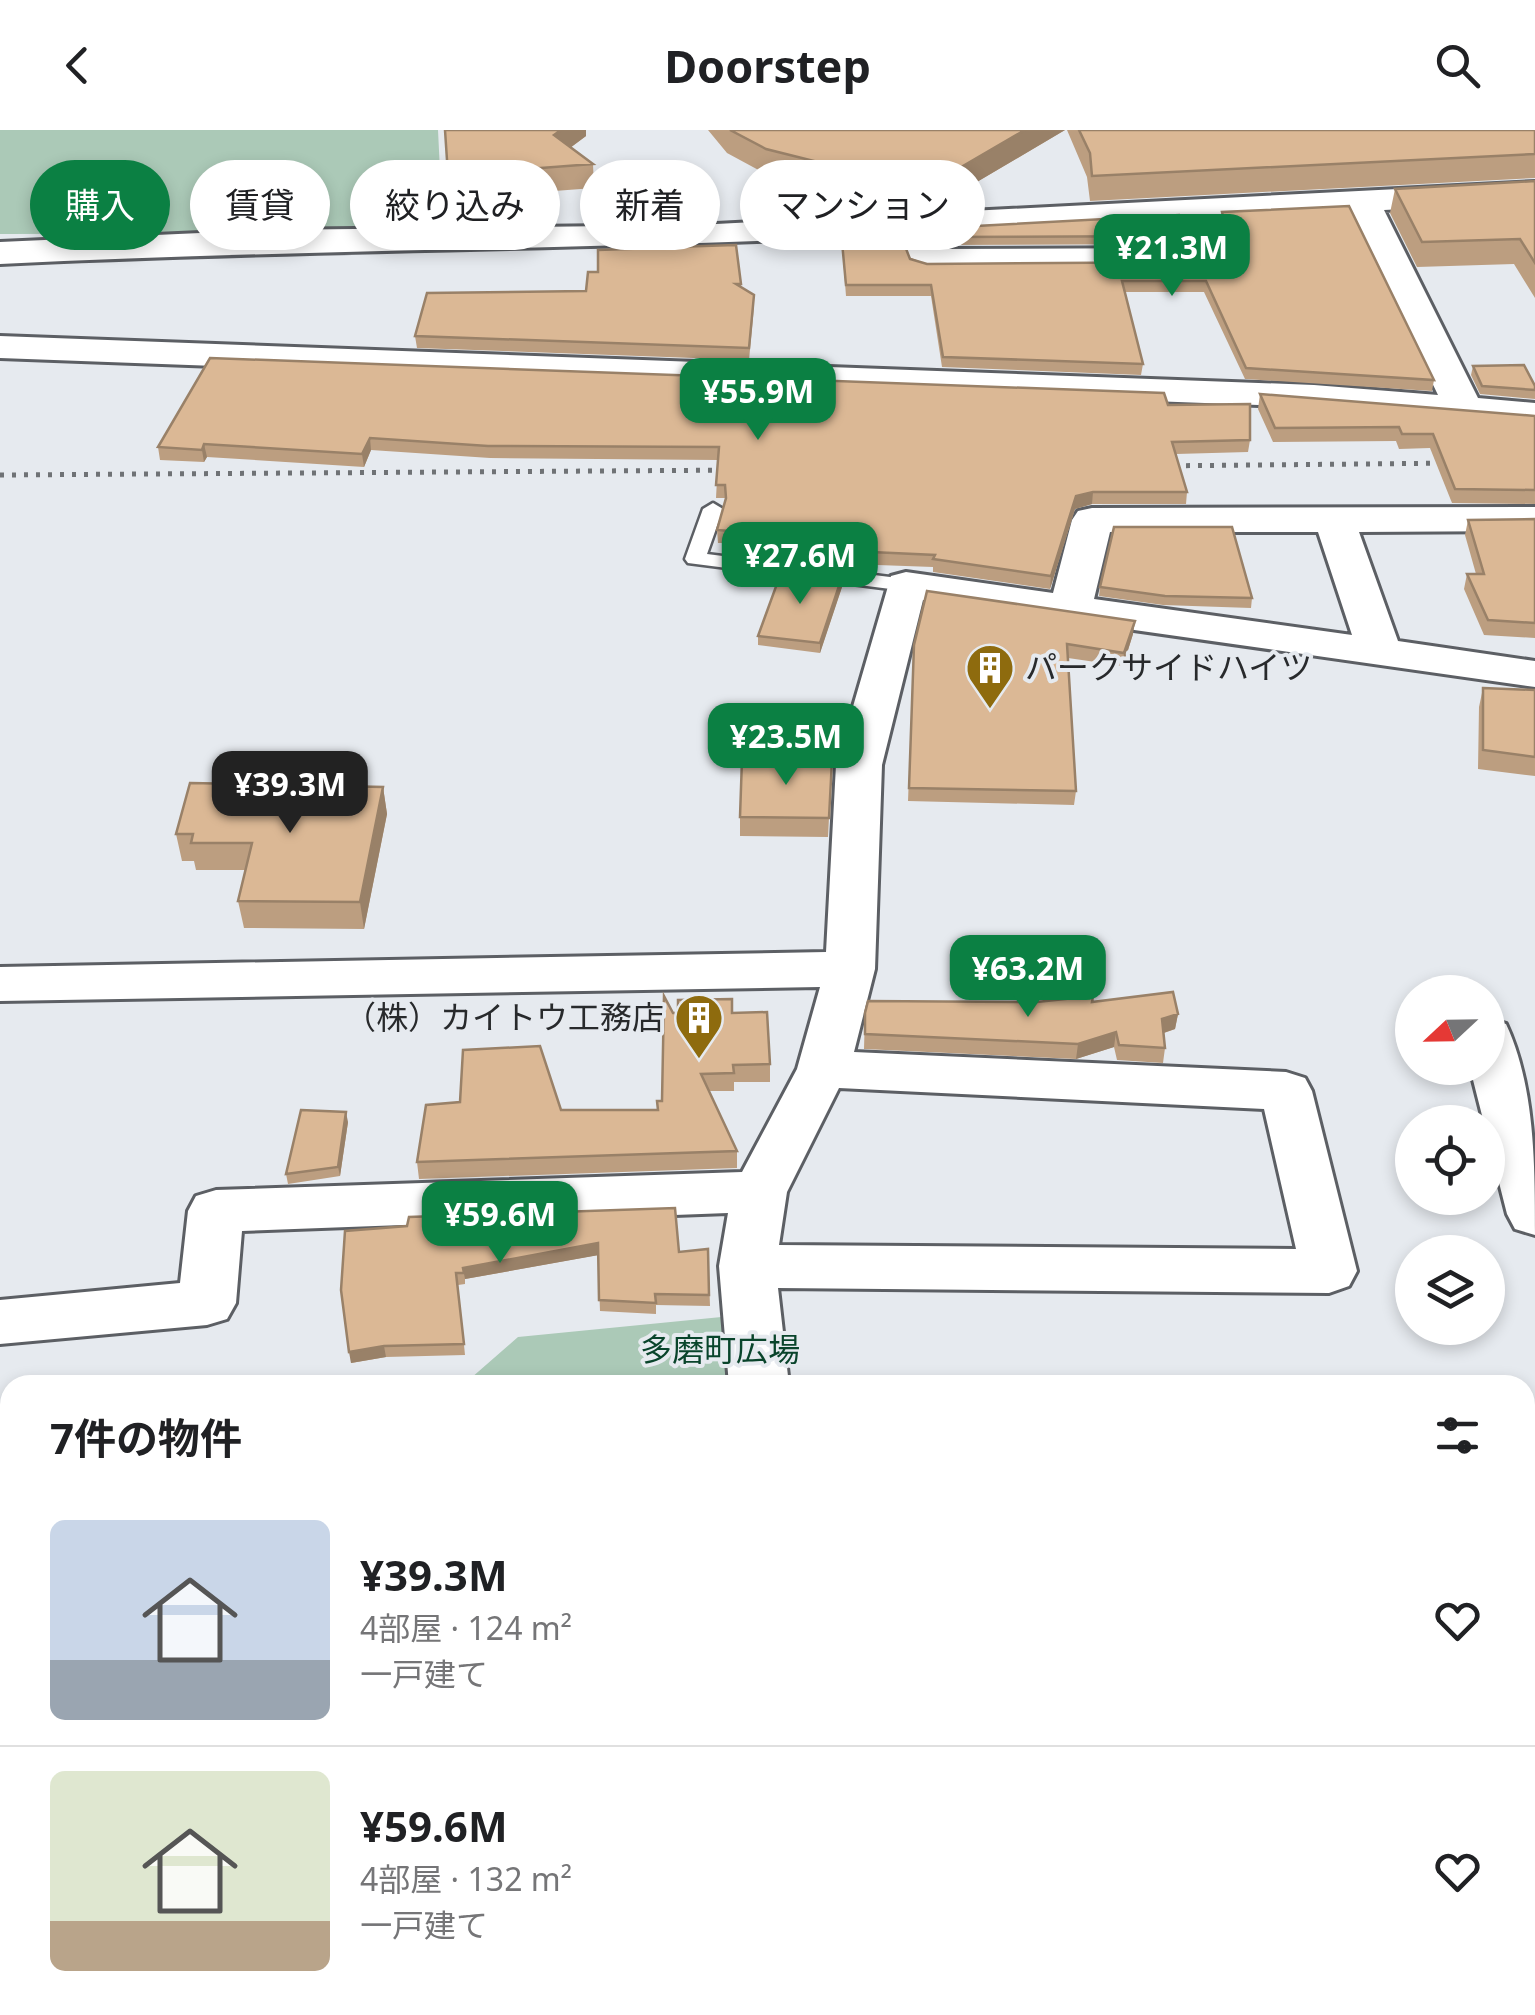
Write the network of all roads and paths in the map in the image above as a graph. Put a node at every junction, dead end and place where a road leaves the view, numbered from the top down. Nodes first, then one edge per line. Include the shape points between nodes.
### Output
1 (1535, 192) edge
2 (1363, 203) junction
3 (1195, 210) junction
4 (985, 220) edge
5 (740, 231) edge
6 (923, 250) edge
7 (0, 253) edge
8 (3, 350) edge
9 (1464, 410) junction
10 (1535, 415) edge
11 (713, 509) dead end
12 (1535, 519) edge
13 (1336, 522) junction
14 (906, 585) junction
15 (1070, 608) junction
16 (1380, 653) junction
17 (1535, 674) edge
18 (850, 969) junction
19 (0, 984) edge
20 (823, 1069) junction
21 (1501, 1085) edge
22 (759, 1192) junction
23 (1535, 1214) edge
24 (747, 1266) junction
25 (0, 1322) edge
26 (759, 1375) edge

1 - 2 street
2 - 3 street
2 - 9 street
3 - 4 street
3 - 6 street via 1210,258 926,260
5 - 7 street via 266,240
8 - 9 street via 322,355 1314,396
9 - 10 street
11 - 14 lane via 696,559
12 - 13 street
13 - 15 street via 1092,520
13 - 16 street
14 - 15 street
14 - 18 street via 859,765
15 - 16 street
16 - 17 street
18 - 19 street
18 - 20 street
20 - 22 street
20 - 24 street via 1286,1090 1329,1271
21 - 23 street
22 - 24 street
22 - 25 street via 216,1211 208,1303
24 - 26 street

